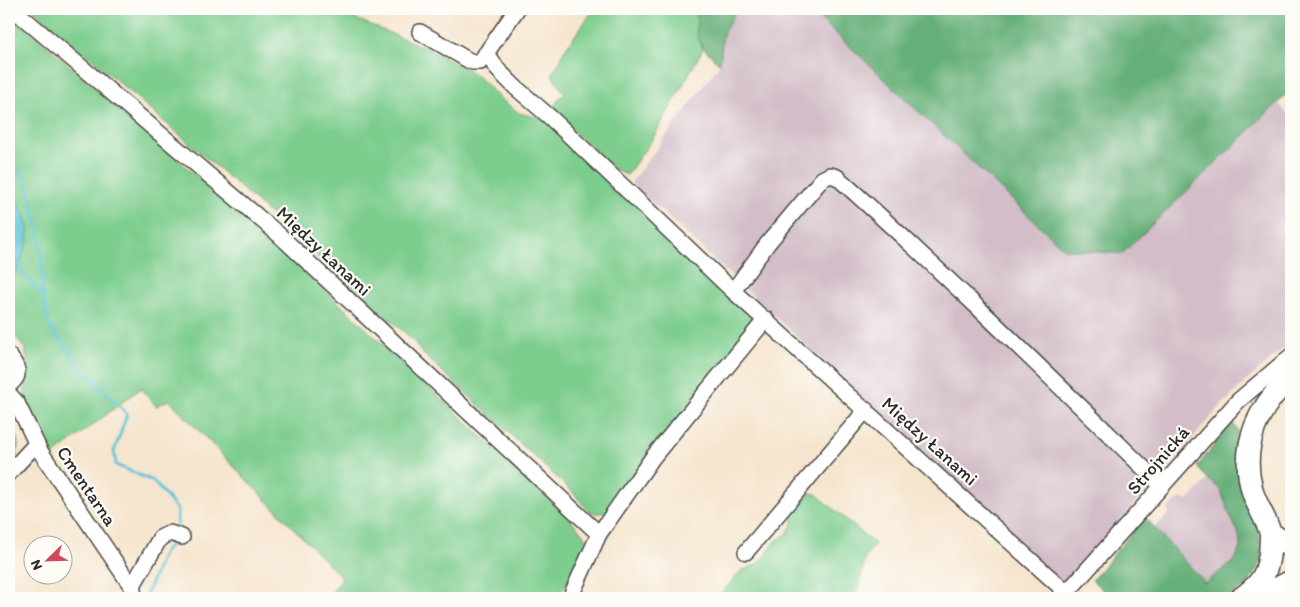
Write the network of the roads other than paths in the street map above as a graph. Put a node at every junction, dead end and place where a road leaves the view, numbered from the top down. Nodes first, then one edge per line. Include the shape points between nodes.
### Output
1 (13, 9) edge
2 (517, 9) edge
3 (420, 32) dead end
4 (486, 53) junction
5 (733, 291) junction
6 (766, 319) junction
7 (9, 356) edge
8 (1291, 356) edge
9 (1291, 377) edge
10 (9, 385) edge
11 (9, 394) edge
12 (866, 410) junction
13 (36, 444) junction
14 (9, 473) edge
15 (1162, 486) junction
16 (599, 534) junction
17 (1271, 534) junction
18 (176, 535) dead end
19 (1291, 547) edge
20 (746, 552) dead end
21 (1291, 581) edge
22 (134, 593) edge
23 (1065, 596) edge
24 (570, 598) edge
25 (1241, 598) edge
26 (1258, 598) edge

1 - 16 street, Między Łanami via 277,234
2 - 4 street
3 - 4 street via 474,62 480,62
4 - 5 street, Między Łanami via 509,82
5 - 6 street, Między Łanami
5 - 15 street via 822,179 830,175 837,177 898,231
6 - 12 street, Między Łanami
6 - 16 street via 653,457
7 - 10 street via 17,375
8 - 15 street, Strojnická via 1238,401
9 - 17 highway via 1261,413 1250,442 1252,489
11 - 13 street, Cmentarna
12 - 20 street
12 - 23 street, Między Łanami
13 - 14 street
13 - 22 street, Cmentarna
15 - 23 street, Strojnická
16 - 24 street
17 - 19 highway
17 - 25 highway via 1267,569 1258,585
18 - 22 street via 160,538
21 - 26 highway

